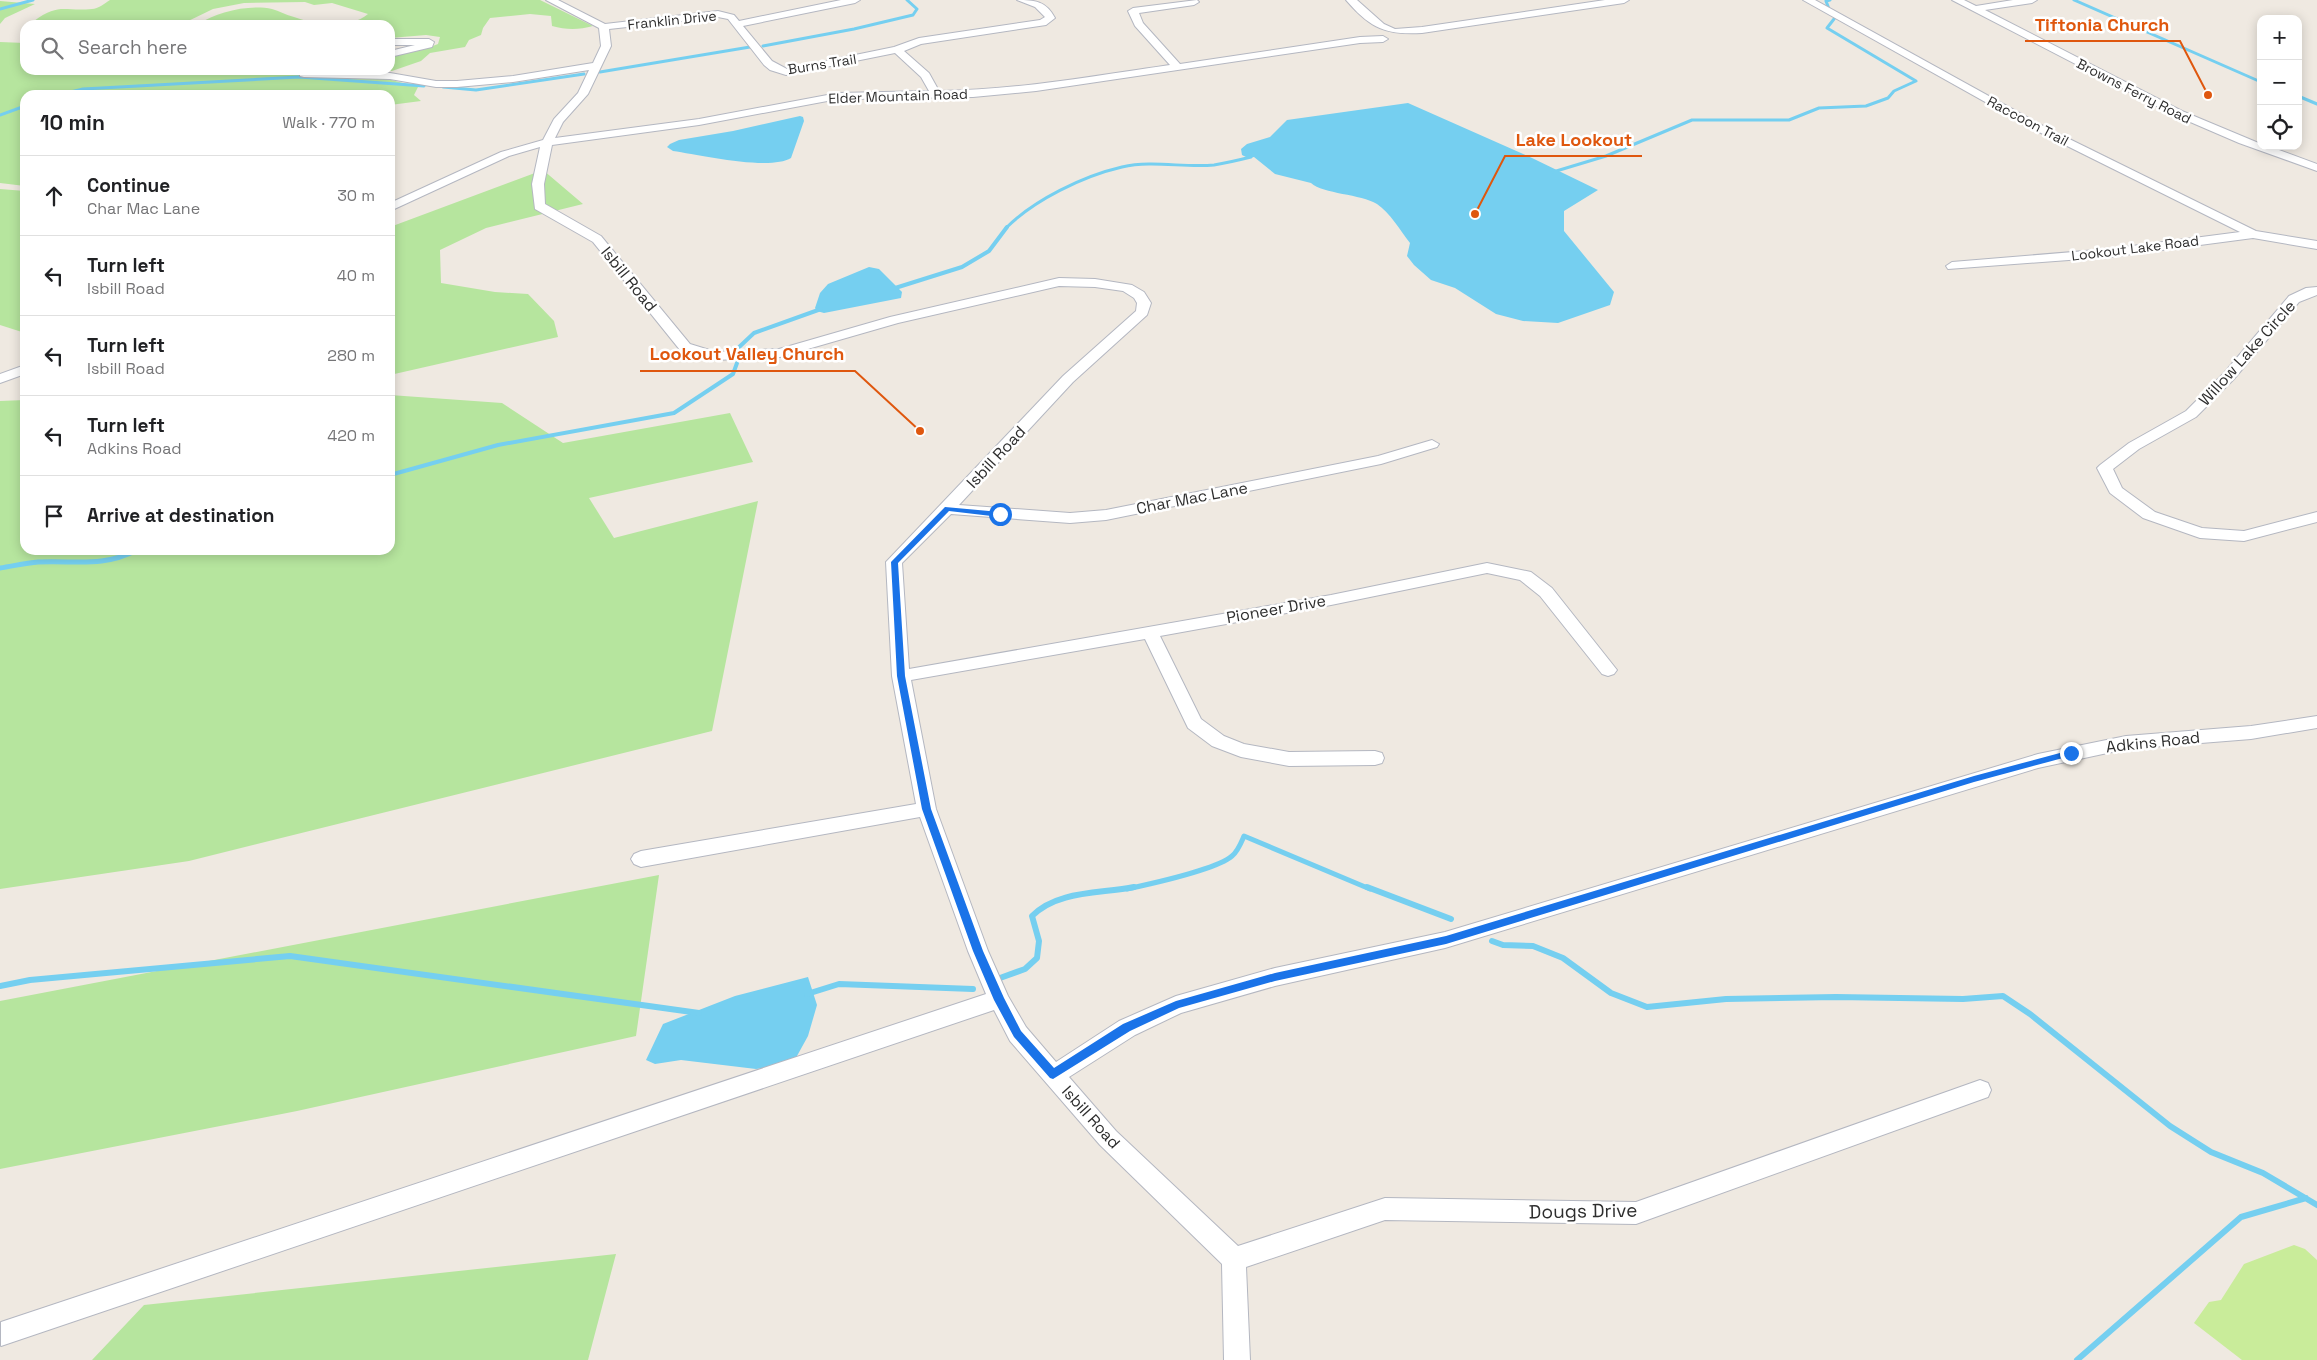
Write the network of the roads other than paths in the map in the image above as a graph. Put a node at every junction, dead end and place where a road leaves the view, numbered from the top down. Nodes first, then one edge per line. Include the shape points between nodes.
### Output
1 (551, 0) edge
2 (855, 0) edge
3 (1022, 0) edge
4 (1351, 0) edge
5 (1624, 0) edge
6 (1808, 0) edge
7 (1957, 0) edge
8 (2032, 0) edge
9 (1194, 2) dead end
10 (1974, 10) junction
11 (738, 24) junction
12 (604, 28) junction
13 (1388, 33) junction
14 (395, 42) edge
15 (898, 50) junction
16 (395, 53) edge
17 (595, 66) junction
18 (1177, 67) junction
19 (347, 75) edge
20 (936, 95) junction
21 (547, 142) junction
22 (2317, 168) edge
23 (395, 205) edge
24 (2254, 234) junction
25 (2317, 245) edge
26 (1952, 266) dead end
27 (2317, 291) edge
28 (20, 371) edge
29 (0, 378) edge
30 (1432, 444) dead end
31 (947, 509) junction
32 (2317, 517) edge
33 (1150, 632) junction
34 (1608, 670) dead end
35 (901, 676) junction
36 (2317, 722) edge
37 (1375, 758) dead end
38 (927, 809) junction
39 (641, 859) dead end
40 (999, 1000) junction
41 (1053, 1075) junction
42 (1980, 1090) dead end
43 (1234, 1259) junction
44 (1, 1334) edge
45 (1237, 1360) edge

1 - 12 street
2 - 11 street, Franklin Drive
3 - 15 street via 1035,2 1046,9 1050,18 1043,23 919,41
4 - 13 street
5 - 13 street, Elder Mountain Road
6 - 24 street, Raccoon Trail via 2041,130
7 - 10 street, Browns Ferry Road
8 - 10 street
9 - 18 street via 1133,11 1138,24
10 - 22 street, Browns Ferry Road via 2178,113
11 - 12 street, Franklin Drive via 731,17 718,14
11 - 15 street, Burns Trail via 768,63 781,71
12 - 17 street via 606,46
13 - 18 street, Elder Mountain Road
14 - 16 street via 429,42 422,47
15 - 20 street via 925,75
17 - 19 street via 513,79 450,84 390,76
17 - 21 street via 583,94 558,121
18 - 20 street, Elder Mountain Road via 1036,88
20 - 21 street, Elder Mountain Road via 838,96 699,122
21 - 23 street, Elder Mountain Road via 505,154
21 - 31 street, Isbill Road via 538,184 540,206 597,239 685,347 715,356 780,353 895,320 1059,282 1127,288 1139,296 1144,303 1142,312 1068,379
24 - 25 street, Lookout Lake Road
24 - 26 street, Lookout Lake Road via 2109,253
27 - 32 street, Willow Lake Circle via 2294,299 2229,376 2191,414 2134,446 2105,468 2115,490 2149,516 2200,533 2244,536
28 - 29 street
30 - 31 street, Char Mac Lane via 1381,460 1106,515 1070,518
31 - 35 street, Isbill Road via 894,562
33 - 34 street, Pioneer Drive via 1487,568 1525,576 1546,592
33 - 35 street, Pioneer Drive
33 - 37 street via 1194,723 1218,742 1241,750 1289,758
35 - 38 street, Isbill Road
36 - 41 street, Adkins Road via 2243,734 2138,742 2029,763 1446,940 1275,977 1176,1005 1127,1028
38 - 39 street
38 - 40 street, Isbill Road
40 - 41 street, Isbill Road via 1018,1034
40 - 44 street
41 - 43 street, Isbill Road via 1108,1138
42 - 43 street, Dougs Drive via 1636,1213 1385,1209
43 - 45 street

